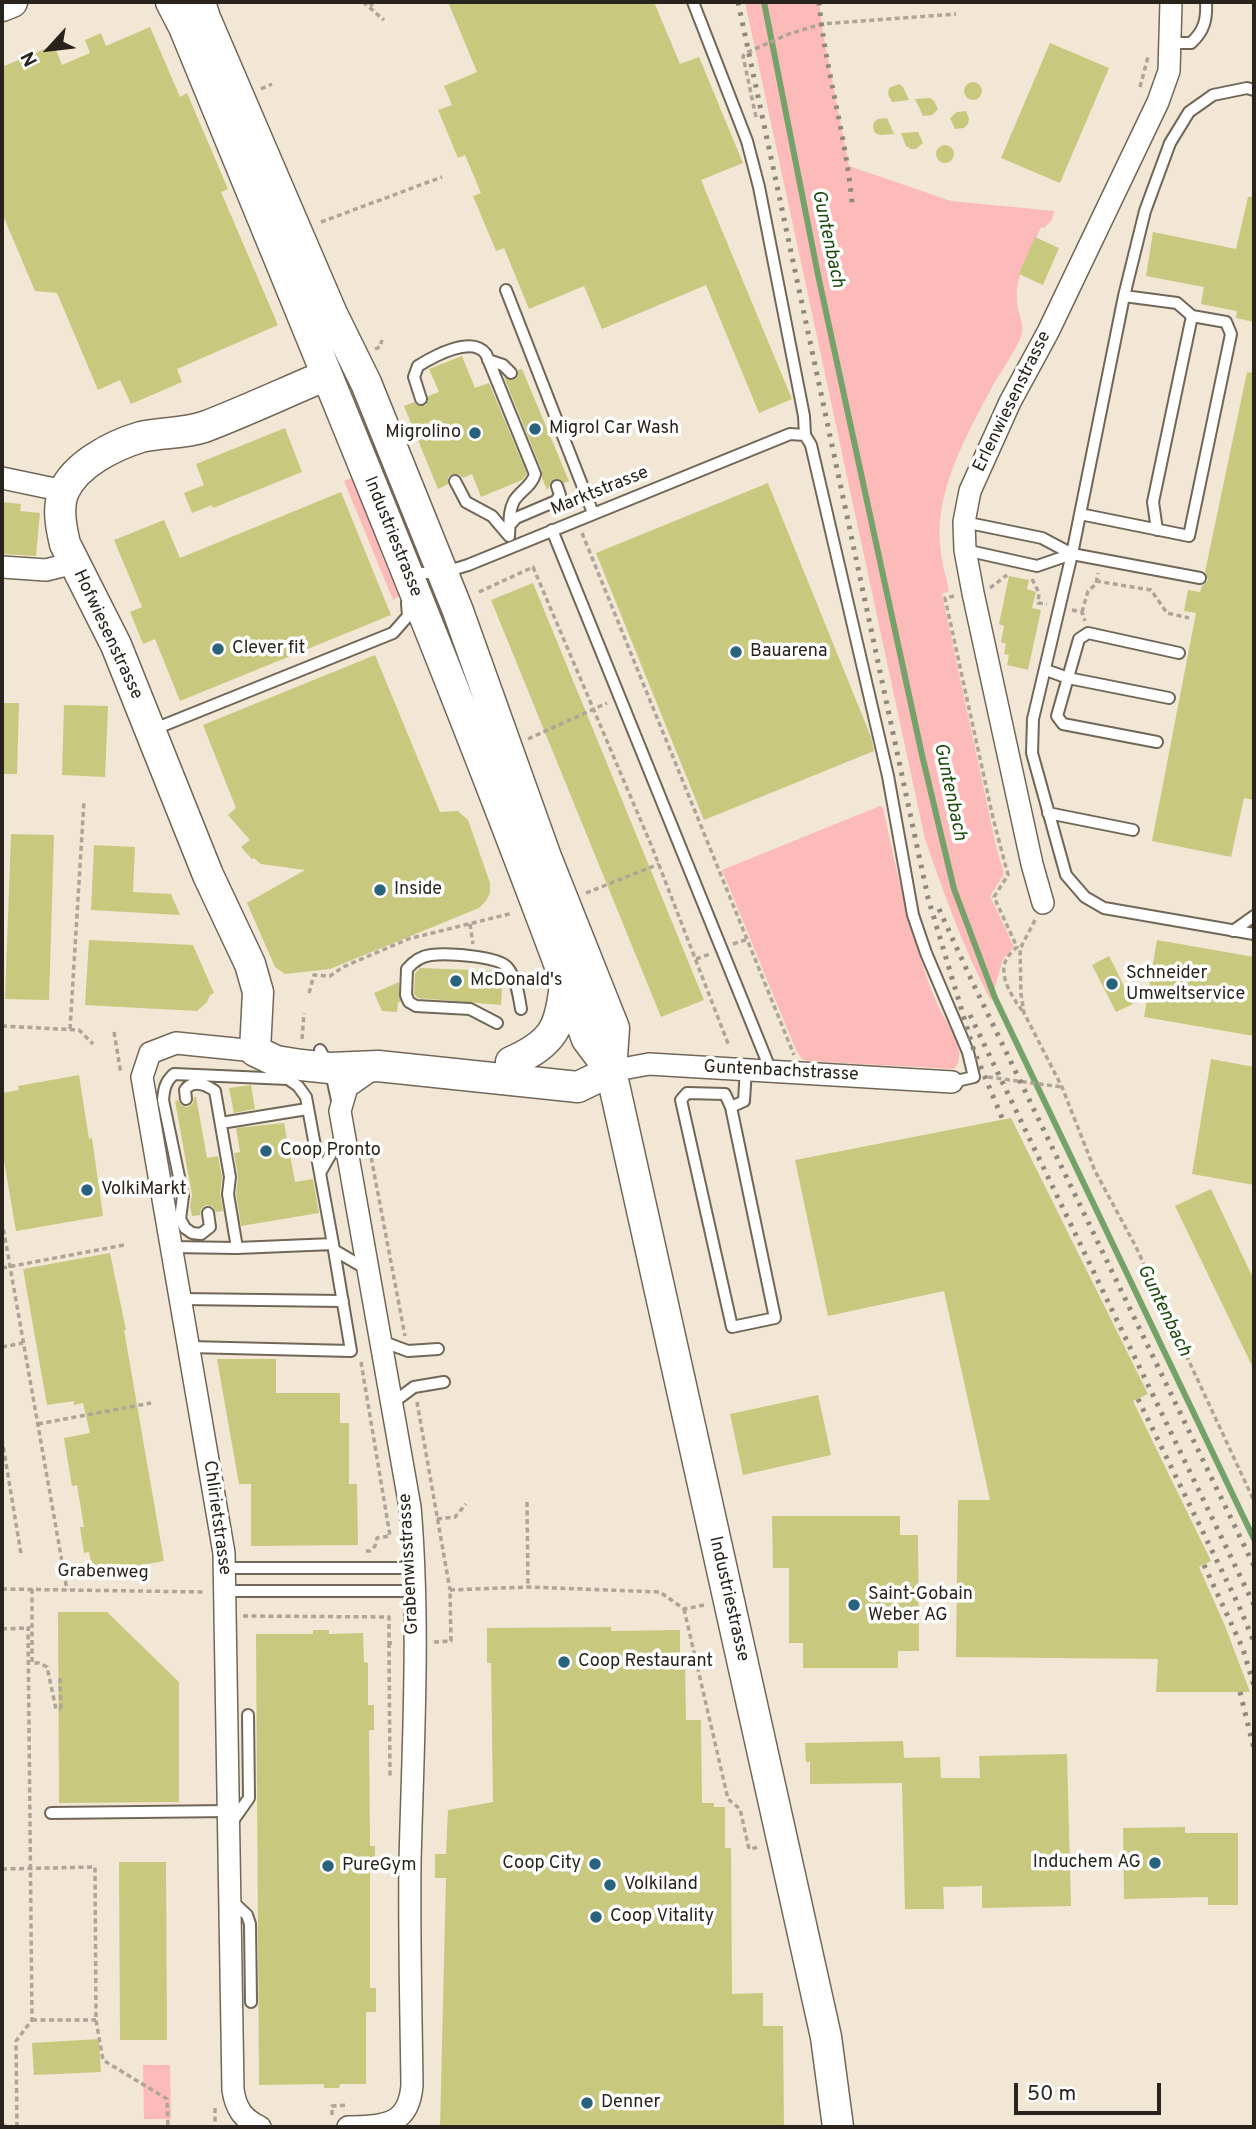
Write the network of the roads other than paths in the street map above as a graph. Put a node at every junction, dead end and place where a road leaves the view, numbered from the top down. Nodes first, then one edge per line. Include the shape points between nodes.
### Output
1 (12, 2) edge
2 (171, 2) edge
3 (200, 2) edge
4 (693, 2) edge
5 (1171, 2) edge
6 (1206, 2) edge
7 (2, 6) edge
8 (1171, 43) junction
9 (1254, 90) edge
10 (506, 290) dead end
11 (1124, 296) junction
12 (1192, 316) junction
13 (488, 360) junction
14 (511, 373) dead end
15 (327, 375) junction
16 (421, 399) dead end
17 (806, 435) junction
18 (2, 478) edge
19 (455, 481) dead end
20 (557, 486) dead end
21 (64, 491) junction
22 (593, 513) junction
23 (1080, 514) junction
24 (964, 522) junction
25 (552, 530) junction
26 (1157, 530) junction
27 (511, 536) junction
28 (965, 550) junction
29 (1072, 554) junction
30 (74, 564) junction
31 (2, 567) edge
32 (406, 572) junction
33 (442, 573) junction
34 (1200, 579) dead end
35 (1179, 653) dead end
36 (1046, 670) junction
37 (1068, 678) junction
38 (1168, 698) dead end
39 (150, 731) junction
40 (1157, 742) dead end
41 (1048, 813) junction
42 (1133, 830) dead end
43 (1043, 902) road end
44 (1254, 916) edge
45 (1233, 931) junction
46 (1254, 934) edge
47 (566, 978) junction
48 (522, 1009) dead end
49 (497, 1023) dead end
50 (256, 1051) junction
51 (317, 1052) junction
52 (511, 1062) junction
53 (378, 1066) junction
54 (746, 1069) junction
55 (611, 1071) junction
56 (771, 1071) junction
57 (952, 1082) joint
58 (186, 1099) dead end
59 (731, 1107) junction
60 (307, 1109) junction
61 (342, 1121) junction
62 (220, 1123) junction
63 (320, 1173) junction
64 (208, 1213) dead end
65 (171, 1247) junction
66 (334, 1247) junction
67 (237, 1248) junction
68 (369, 1271) junction
69 (180, 1299) junction
70 (343, 1301) junction
71 (381, 1341) junction
72 (189, 1347) junction
73 (438, 1349) dead end
74 (444, 1382) dead end
75 (391, 1404) junction
76 (225, 1568) junction
77 (413, 1568) junction
78 (225, 1591) junction
79 (414, 1591) junction
80 (248, 1715) dead end
81 (51, 1813) dead end
82 (229, 1819) junction
83 (230, 1899) junction
84 (251, 2002) dead end
85 (340, 2121) edge
86 (260, 2127) edge
87 (838, 2127) edge

1 - 7 main road
2 - 15 main road, Industriestrasse
3 - 33 main road, Industriestrasse via 332,314 366,383
4 - 17 lane via 747,141
5 - 8 street, Erlenwiesenstrasse
6 - 8 lane via 1202,33 1191,43
8 - 24 street, Erlenwiesenstrasse via 1169,71 1158,102 1010,402 970,491
9 - 11 lane via 1213,95 1189,112 1176,132 1145,211
10 - 22 lane
11 - 12 lane via 1177,303
11 - 23 lane
12 - 26 lane via 1153,502
12 - 26 lane via 1226,322 1231,334 1189,536
13 - 14 lane
13 - 16 lane via 475,346 420,364 414,377
13 - 27 lane via 535,474 513,502
15 - 21 main road via 203,427 122,445 96,457
15 - 32 main road, Industriestrasse
17 - 22 lane, Marktstrasse via 790,434
17 - 57 lane via 888,776 913,915 974,1077
18 - 21 street
19 - 27 lane via 466,502 492,516
20 - 27 lane via 560,495 556,501 516,518
21 - 30 main road, Hofwiesenstrasse via 61,527
22 - 25 lane, Marktstrasse
23 - 26 lane
23 - 29 lane
24 - 28 street, Erlenwiesenstrasse
24 - 29 lane via 1042,538
25 - 27 lane, Marktstrasse
25 - 56 lane
27 - 33 lane, Marktstrasse
28 - 29 lane via 1037,566
28 - 43 street, Erlenwiesenstrasse
29 - 34 lane
29 - 36 lane
30 - 31 street via 46,570
30 - 39 main road, Hofwiesenstrasse via 116,645
32 - 33 lane, Marktstrasse
32 - 39 lane via 408,616 393,633
32 - 47 main road, Industriestrasse
33 - 55 main road, Industriestrasse via 545,857 614,1028
35 - 37 lane via 1088,633 1079,639
36 - 37 lane
36 - 41 lane via 1033,719 1032,752
37 - 38 lane
37 - 40 lane via 1057,716 1063,724
39 - 50 main road, Hofwiesenstrasse via 250,964 258,992
41 - 42 lane
41 - 45 lane via 1066,875 1084,897 1104,908
44 - 45 lane
45 - 46 lane
47 - 52 main road via 562,1015 553,1031 536,1051
47 - 55 main road, Industriestrasse via 587,1039
48 - 49 lane via 507,967 498,961 429,955 407,969 409,1002 470,1009
50 - 51 main road, Chlirietstrasse via 276,1047
50 - 65 street, Chlirietstrasse via 176,1043 150,1053 142,1077
51 - 52 main road, Chlirietstrasse via 409,1053
51 - 53 main road, Chlirietstrasse
51 - 61 lane
52 - 55 main road, Chlirietstrasse
53 - 55 main road, Chlirietstrasse via 578,1087
53 - 61 street via 347,1087
54 - 55 street, Guntenbachstrasse via 649,1064
54 - 56 street, Guntenbachstrasse
54 - 59 lane via 744,1101
55 - 87 main road, Industriestrasse via 826,2037
56 - 57 street, Guntenbachstrasse
58 - 62 lane via 189,1086 207,1085 215,1091
59 - 59 lane via 775,1318 732,1327 681,1100 687,1093 725,1094
60 - 62 lane
60 - 63 lane
60 - 64 lane via 306,1097 288,1079 174,1074 168,1079 163,1100 183,1196 180,1219 185,1228 201,1234 210,1227
61 - 63 lane
61 - 68 street, Grabenwisstrasse
62 - 67 lane
63 - 66 lane
65 - 67 lane
65 - 69 street, Chlirietstrasse
66 - 67 lane
66 - 68 lane
66 - 70 lane
68 - 71 street, Grabenwisstrasse
69 - 70 lane
69 - 72 street, Chlirietstrasse
70 - 72 lane via 351,1351
71 - 73 lane via 408,1351
71 - 75 street, Grabenwisstrasse
72 - 76 street, Chlirietstrasse
74 - 75 lane via 414,1387
75 - 77 street, Grabenwisstrasse via 410,1507
76 - 77 lane
76 - 78 street, Chlirietstrasse
77 - 79 street, Grabenwisstrasse
78 - 79 lane
78 - 82 street, Chlirietstrasse
79 - 85 street, Grabenwisstrasse via 411,2099 399,2118 378,2126
80 - 82 lane via 249,1798
81 - 82 lane
82 - 83 street, Chlirietstrasse
83 - 84 lane via 250,1924
83 - 86 street, Chlirietstrasse via 233,2090 241,2114

